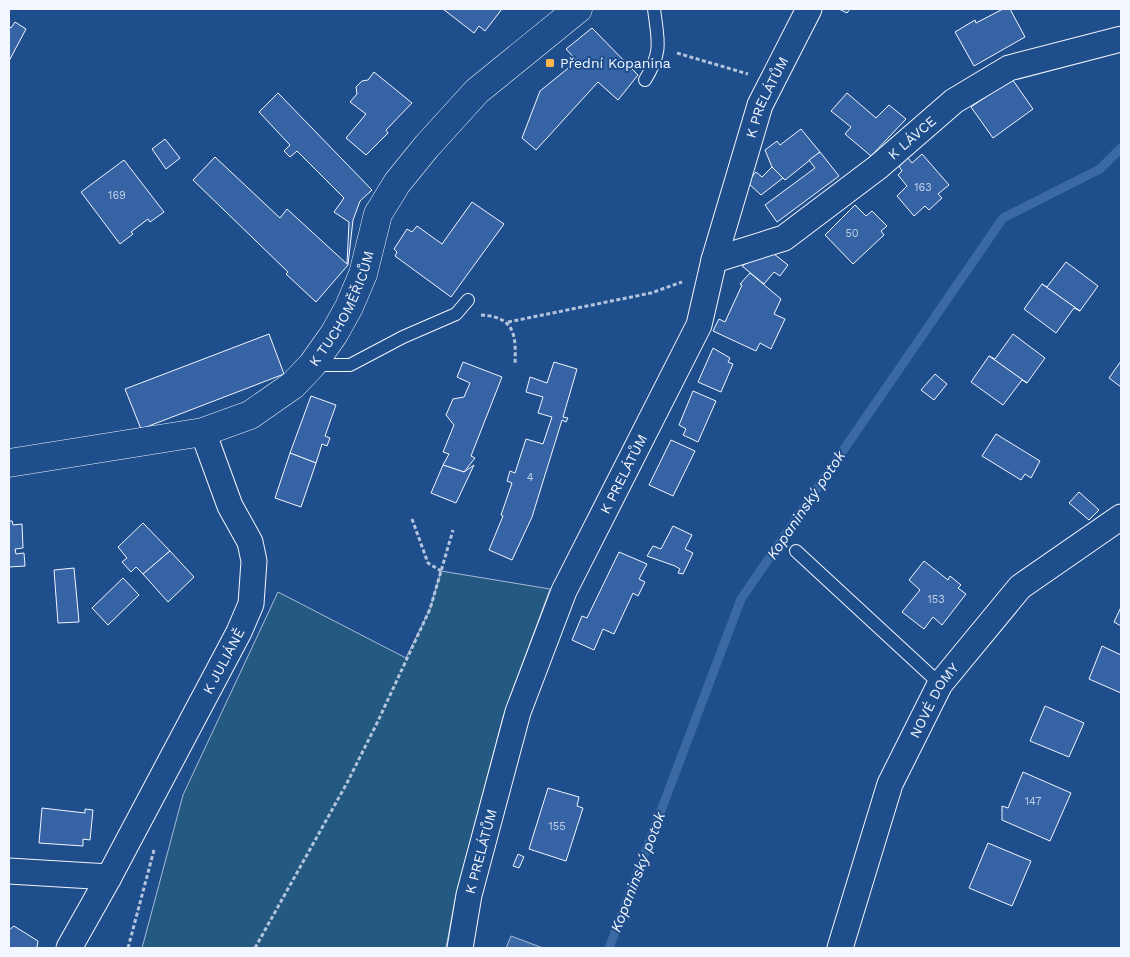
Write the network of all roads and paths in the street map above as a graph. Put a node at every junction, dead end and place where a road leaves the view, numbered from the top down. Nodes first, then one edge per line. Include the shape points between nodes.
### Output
1 (578, 9) edge
2 (654, 9) edge
3 (809, 9) edge
4 (1121, 39) edge
5 (659, 44) junction
6 (645, 80) dead end
7 (771, 86) junction
8 (714, 260) junction
9 (650, 293) dead end
10 (468, 300) dead end
11 (456, 314) junction
12 (508, 322) junction
13 (312, 365) junction
14 (515, 365) dead end
15 (203, 432) junction
16 (9, 463) edge
17 (1121, 517) edge
18 (412, 519) dead end
19 (453, 530) dead end
20 (796, 551) dead end
21 (441, 571) junction
22 (940, 684) junction
23 (155, 846) dead end
24 (9, 872) edge
25 (109, 878) junction
26 (69, 948) edge
27 (128, 948) edge
28 (255, 948) edge
29 (460, 948) edge
30 (840, 948) edge

1 - 13 street, K TUCHOMĚŘICŮM via 471,98 386,198 352,299 334,334
2 - 5 lane
3 - 7 street, K PRELÁTŮM
4 - 8 street, K LÁVCE via 1009,68 954,101 878,167 784,238
5 - 6 lane via 656,61
5 - 7 path via 673,52 740,71
7 - 8 street, K PRELÁTŮM via 760,105
8 - 29 street, K PRELÁTŮM via 699,325 564,592 518,712 469,895
9 - 12 path
10 - 11 lane
11 - 12 path via 489,316
11 - 13 lane via 350,365
12 - 14 path via 516,336
13 - 15 street, K TUCHOMĚŘICŮM via 272,402 250,415
15 - 16 street, K TUCHOMĚŘICŮM
15 - 25 street, K JULIÁNĚ via 230,506 250,542 254,561 251,604
17 - 22 street, NOVÉ DOMY via 1020,587
18 - 21 path via 428,563
19 - 21 path
20 - 22 lane
21 - 28 path via 430,609 374,730
22 - 30 street, NOVÉ DOMY via 890,784
23 - 27 path
24 - 25 street
25 - 26 street, K JULIÁNĚ

